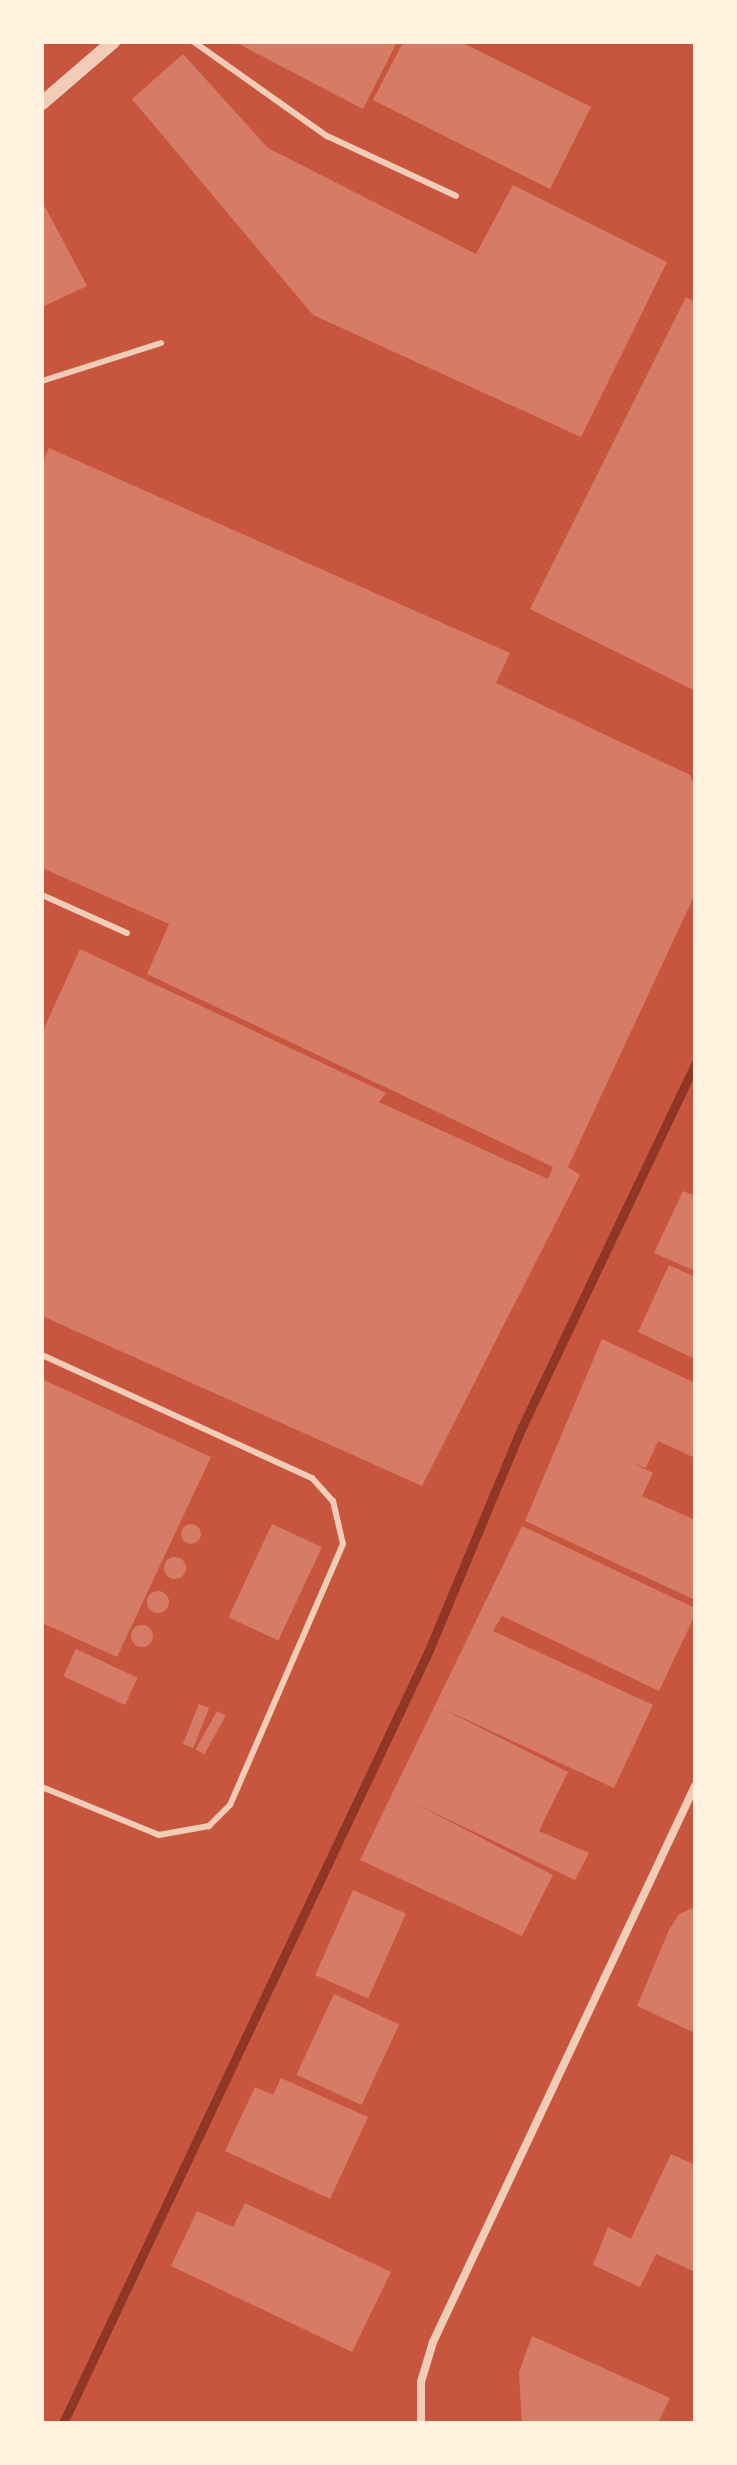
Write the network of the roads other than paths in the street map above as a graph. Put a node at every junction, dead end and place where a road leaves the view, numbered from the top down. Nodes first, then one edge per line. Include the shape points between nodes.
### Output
1 (113, 42) edge
2 (194, 42) edge
3 (42, 103) edge
4 (456, 196) dead end
5 (161, 343) dead end
6 (42, 381) edge
7 (42, 895) edge
8 (127, 933) dead end
9 (42, 1355) edge
10 (695, 1786) edge
11 (42, 1787) edge
12 (421, 2423) edge

1 - 3 street
2 - 4 lane via 327,136
5 - 6 lane
7 - 8 lane
9 - 11 lane via 312,1478 333,1501 343,1544 230,1805 209,1826 159,1835
10 - 12 street via 433,2342 421,2382

